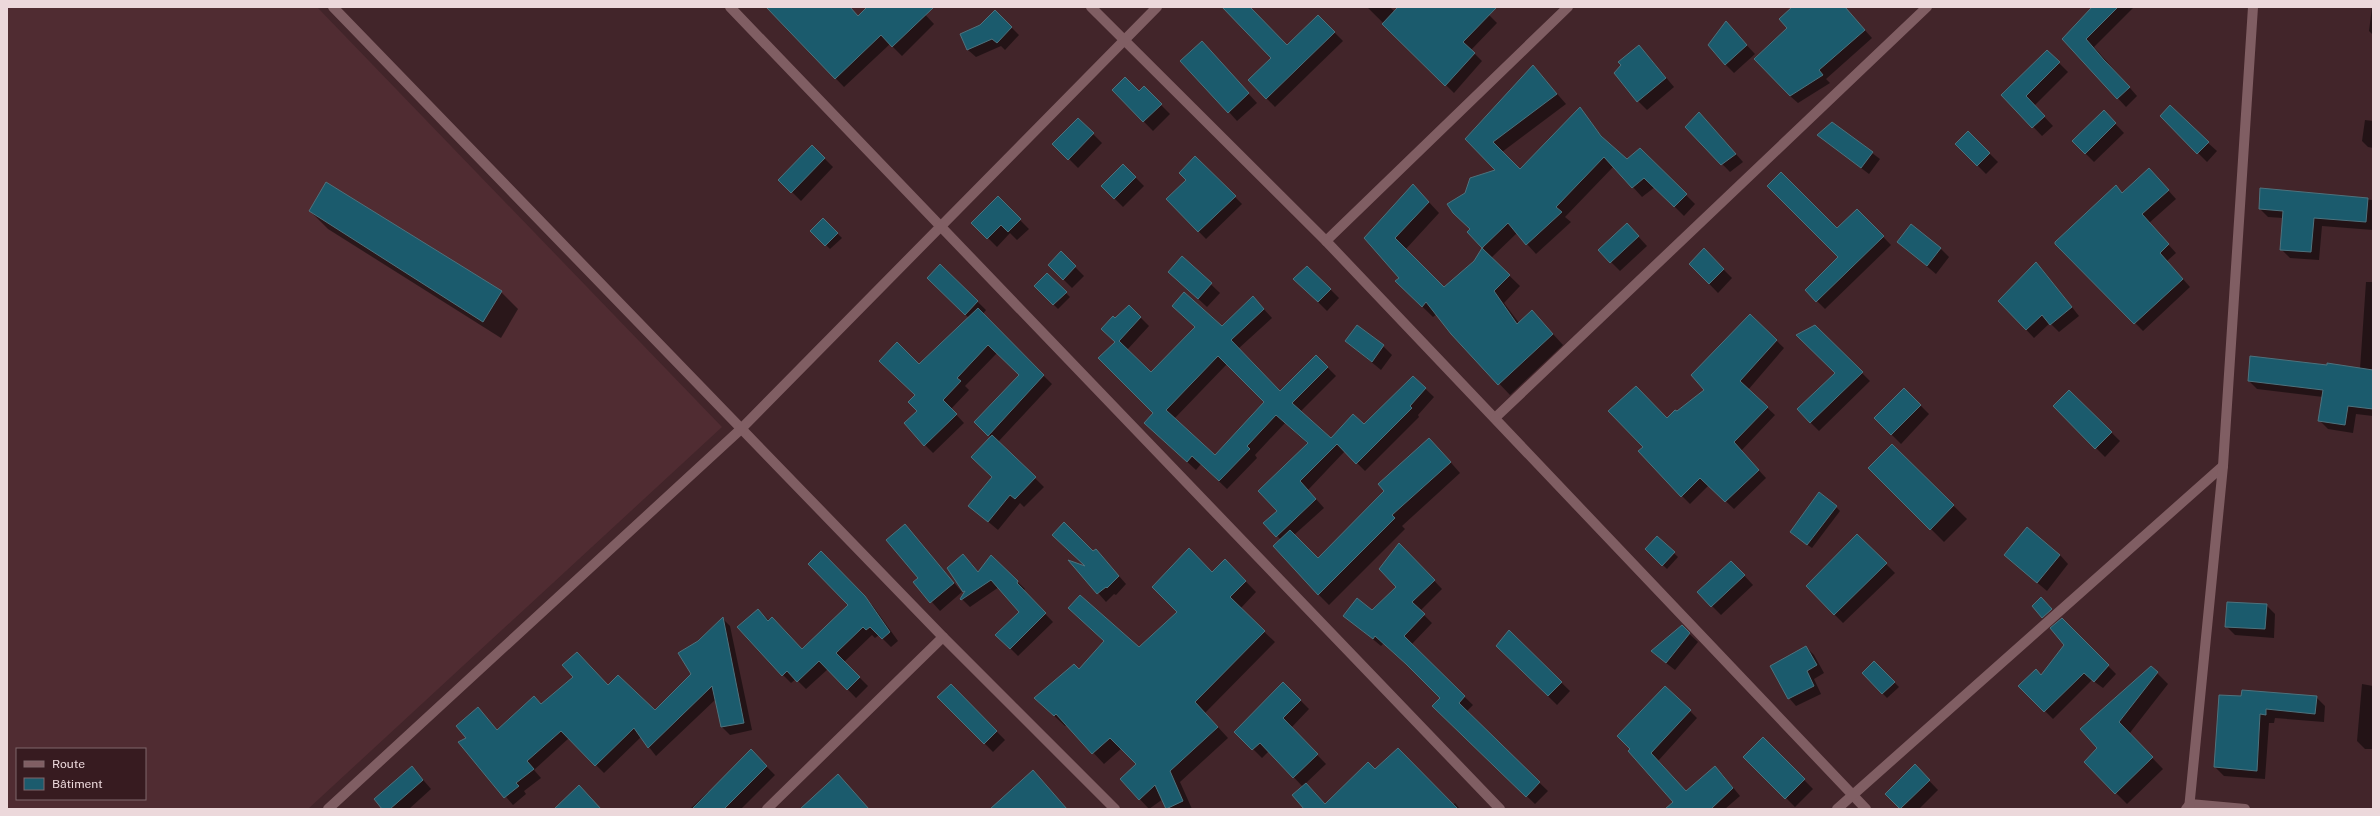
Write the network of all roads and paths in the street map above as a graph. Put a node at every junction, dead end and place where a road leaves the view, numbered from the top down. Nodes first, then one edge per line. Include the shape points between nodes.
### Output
1 (333, 7) edge
2 (730, 7) edge
3 (1091, 7) edge
4 (1157, 7) edge
5 (1568, 7) edge
6 (1927, 7) edge
7 (2253, 7) edge
8 (1123, 41) junction
9 (940, 225) junction
10 (1326, 241) junction
11 (1495, 418) junction
12 (741, 429) junction
13 (2223, 466) junction
14 (942, 637) junction
15 (1853, 794) junction
16 (2188, 807) edge
17 (328, 809) edge
18 (767, 809) edge
19 (1115, 809) edge
20 (1500, 809) edge
21 (1837, 809) edge
22 (1866, 809) edge
23 (2245, 809) edge

1 - 12 street
2 - 9 street
3 - 8 street
4 - 8 street
5 - 10 street
6 - 11 street
7 - 13 street
8 - 9 street
8 - 10 street
9 - 12 street
9 - 20 street
10 - 11 street
11 - 15 street
12 - 14 street
12 - 17 street
13 - 15 street
13 - 16 street
14 - 18 street
14 - 19 street
15 - 21 street
15 - 22 street
16 - 23 street

